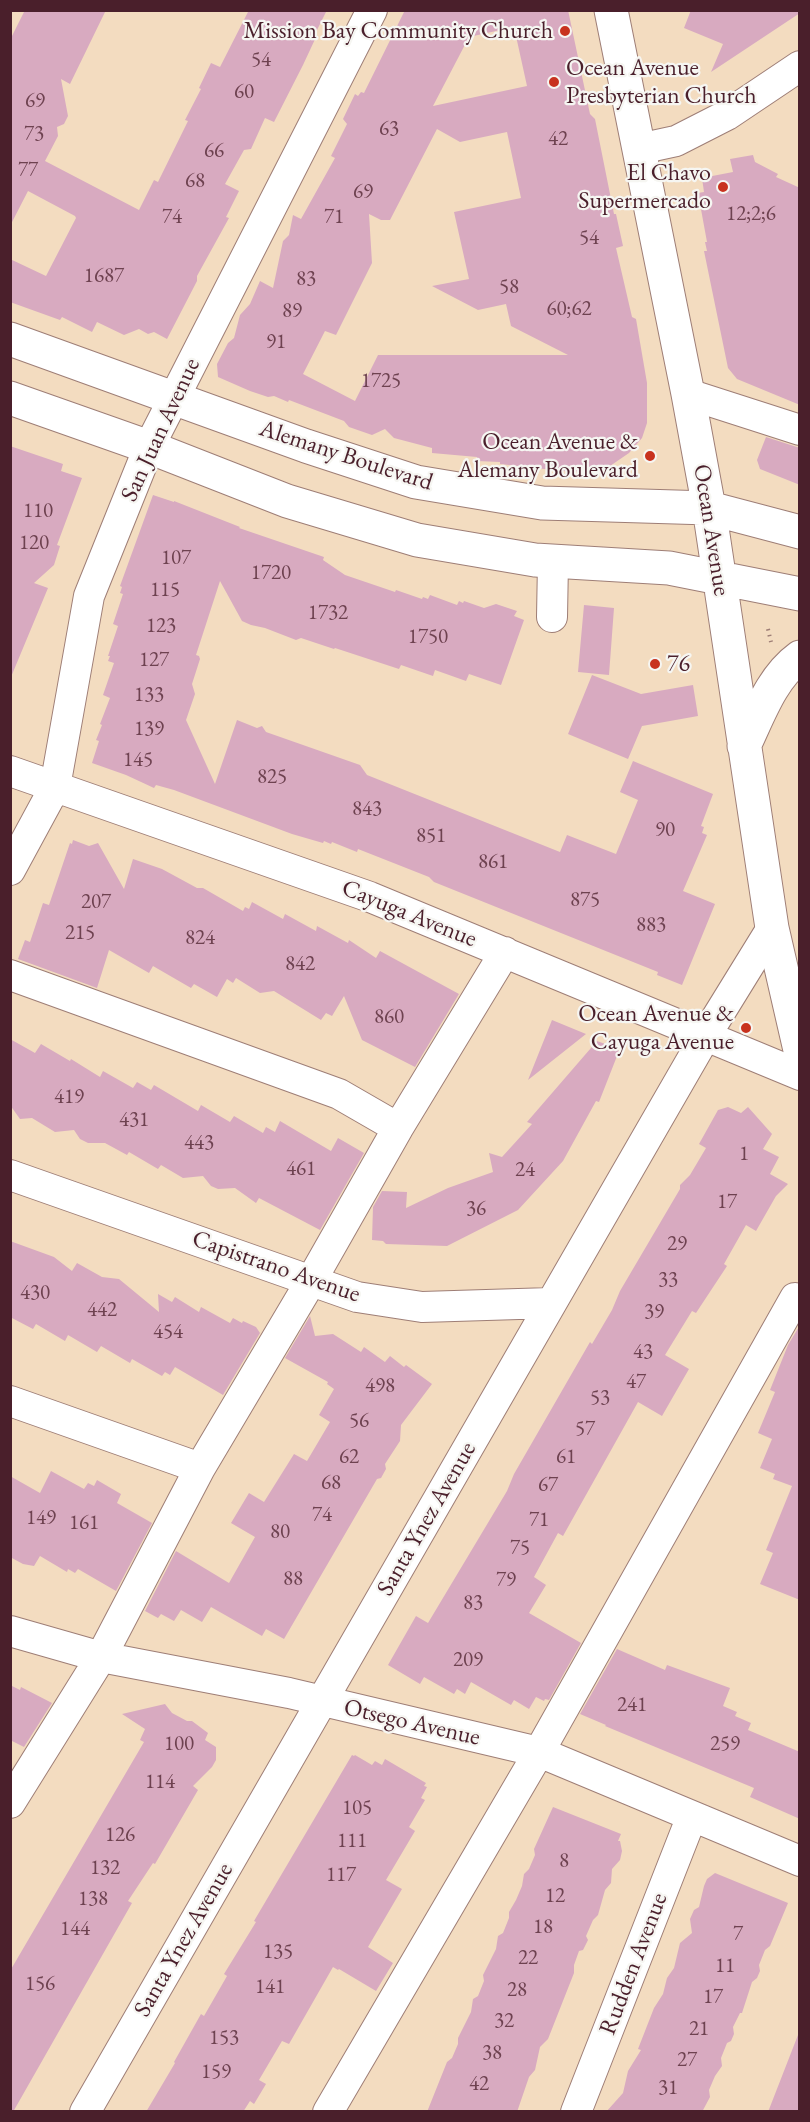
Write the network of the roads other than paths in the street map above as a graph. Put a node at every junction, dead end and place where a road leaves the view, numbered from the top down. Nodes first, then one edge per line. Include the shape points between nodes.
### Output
1 (372, 10) edge
2 (611, 10) edge
3 (800, 66) edge
4 (639, 149) junction
5 (10, 339) edge
6 (688, 394) junction
7 (10, 398) edge
8 (175, 398) junction
9 (800, 430) edge
10 (149, 447) junction
11 (709, 508) junction
12 (800, 532) edge
13 (553, 562) junction
14 (718, 579) junction
15 (800, 594) edge
16 (552, 616) dead end
17 (800, 657) edge
18 (744, 746) junction
19 (10, 771) edge
20 (55, 787) junction
21 (10, 870) edge
22 (772, 928) junction
23 (505, 952) junction
24 (10, 975) edge
25 (706, 1035) junction
26 (800, 1050) edge
27 (800, 1075) edge
28 (398, 1128) junction
29 (10, 1175) edge
30 (311, 1281) junction
31 (795, 1298) dead end
32 (551, 1303) junction
33 (10, 1401) edge
34 (200, 1468) junction
35 (10, 1631) edge
36 (101, 1657) junction
37 (321, 1702) junction
38 (539, 1752) junction
39 (10, 1803) edge
40 (692, 1816) junction
41 (800, 1861) edge
42 (85, 2112) edge
43 (327, 2112) edge
44 (576, 2112) edge

1 - 8 street, San Juan Avenue
2 - 4 main road, Ocean Avenue
3 - 4 street via 727,115 676,141
4 - 6 main road, Ocean Avenue
5 - 8 main road, Alemany Boulevard
6 - 9 street
6 - 11 main road, Ocean Avenue
7 - 10 main road
8 - 10 street, San Juan Avenue
8 - 11 main road, Alemany Boulevard via 417,482 542,503
10 - 13 main road via 287,501 417,540
10 - 20 street, San Juan Avenue via 89,596
11 - 12 main road, Alemany Boulevard
11 - 14 main road, Ocean Avenue
13 - 14 main road via 669,568
13 - 16 street
14 - 15 main road
14 - 18 main road, Ocean Avenue
17 - 18 main road via 773,686
18 - 22 main road, Ocean Avenue
19 - 20 street, Cayuga Avenue
20 - 21 street, San Juan Avenue
20 - 23 street, Cayuga Avenue via 370,897
22 - 25 street, Santa Ynez Avenue
22 - 26 main road, Ocean Avenue
23 - 25 street, Cayuga Avenue
23 - 28 street
24 - 28 street via 339,1094
25 - 27 street, Cayuga Avenue
25 - 32 street, Santa Ynez Avenue
28 - 30 street
29 - 30 street, Capistrano Avenue
30 - 32 street, Capistrano Avenue via 357,1297 422,1306
30 - 34 street
31 - 38 street
32 - 37 street, Santa Ynez Avenue
33 - 34 street
34 - 36 street
35 - 36 street, Otsego Avenue
36 - 37 street, Otsego Avenue
36 - 39 street
37 - 38 street, Otsego Avenue
37 - 42 street, Santa Ynez Avenue
38 - 40 street, Otsego Avenue
38 - 43 street
40 - 41 street, Otsego Avenue
40 - 44 street, Rudden Avenue

